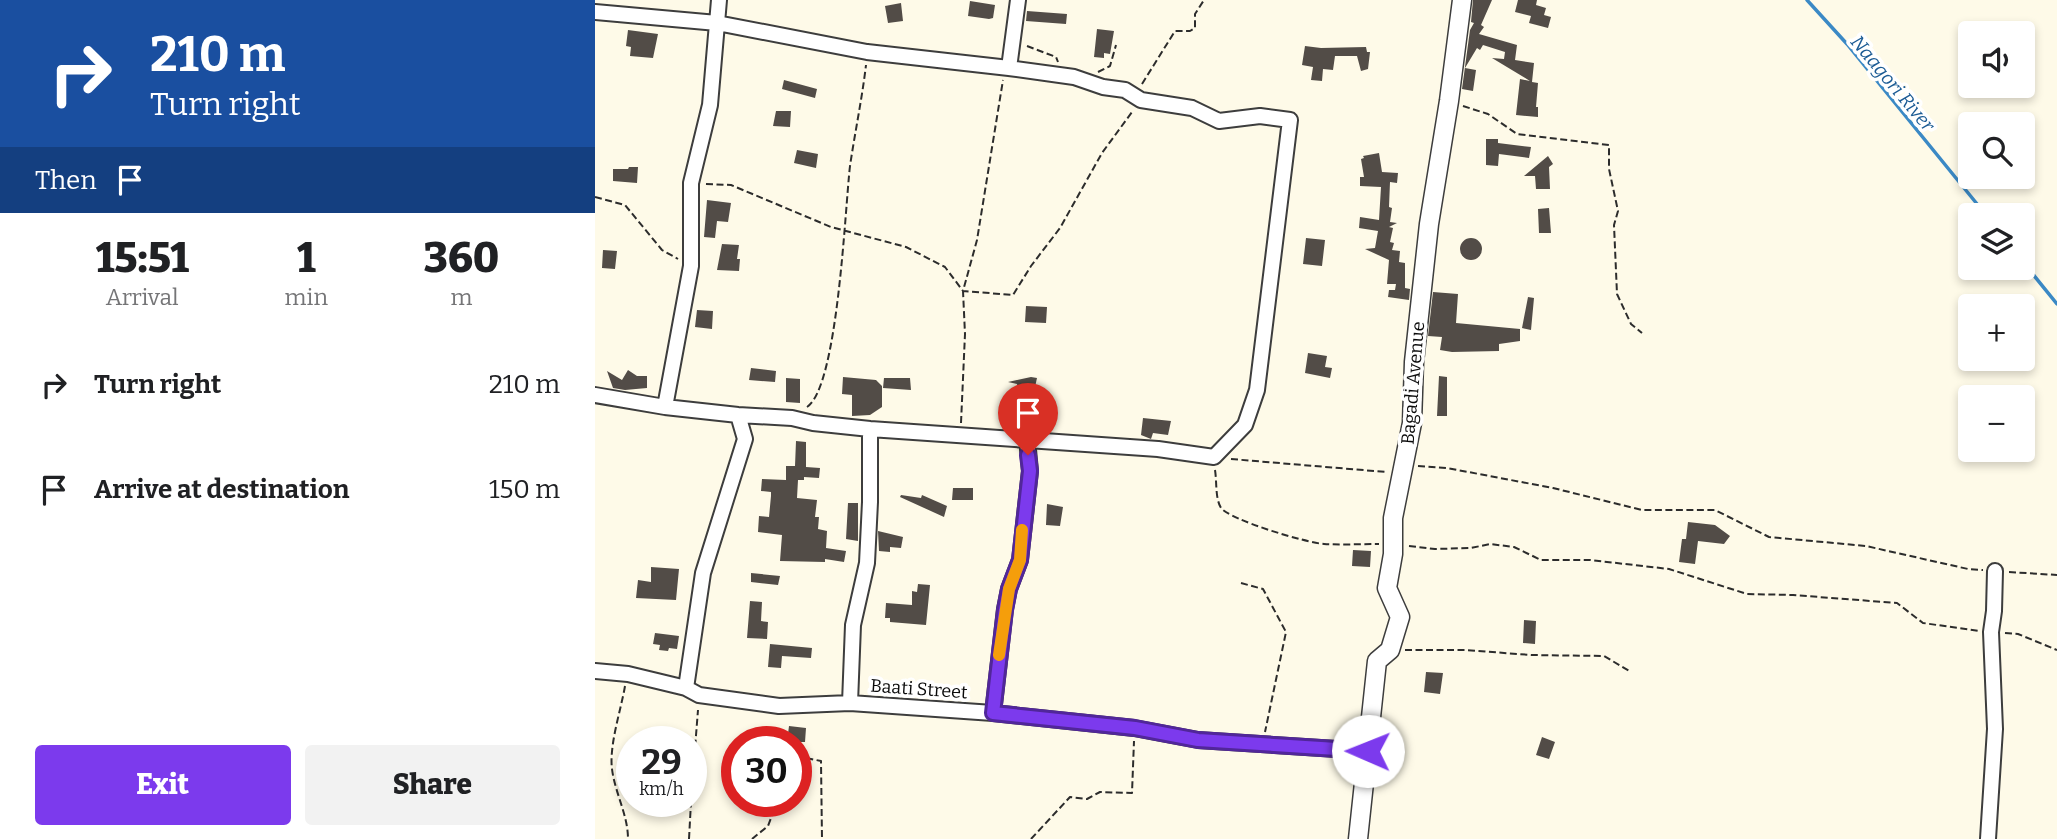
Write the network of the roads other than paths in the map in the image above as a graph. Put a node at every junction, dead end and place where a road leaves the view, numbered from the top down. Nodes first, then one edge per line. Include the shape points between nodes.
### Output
1 (719, 0) edge
2 (1018, 0) edge
3 (1462, 0) edge
4 (595, 12) edge
5 (717, 23) junction
6 (1007, 68) junction
7 (595, 395) edge
8 (665, 407) junction
9 (738, 415) junction
10 (870, 429) junction
11 (1027, 439) junction
12 (1995, 571) road end
13 (595, 671) edge
14 (693, 691) junction
15 (850, 703) junction
16 (993, 713) junction
17 (1368, 751) junction
18 (1358, 839) edge
19 (1988, 839) edge

1 - 5 street
2 - 6 street
3 - 17 street, Bagadi Avenue via 1429,223 1412,423 1393,518 1387,588 1400,617 1390,650 1377,661
4 - 5 street
5 - 6 street via 867,52
5 - 8 street via 711,105 691,183 691,266
6 - 11 street via 1075,77 1125,90 1141,100 1192,108 1219,121 1259,116 1290,120 1257,390 1245,425 1214,457
7 - 8 street
8 - 9 street
9 - 10 street
9 - 14 street via 745,439 703,573
10 - 11 street
10 - 15 street via 867,563 853,625
11 - 16 street via 1030,471 1020,560 1005,610
12 - 19 street via 1991,632 1995,729
13 - 14 street, Baati Street via 628,674
14 - 15 street, Baati Street via 779,706
15 - 16 street, Baati Street
16 - 17 street, Baati Street via 1135,728 1198,740
17 - 18 street, Bagadi Avenue

